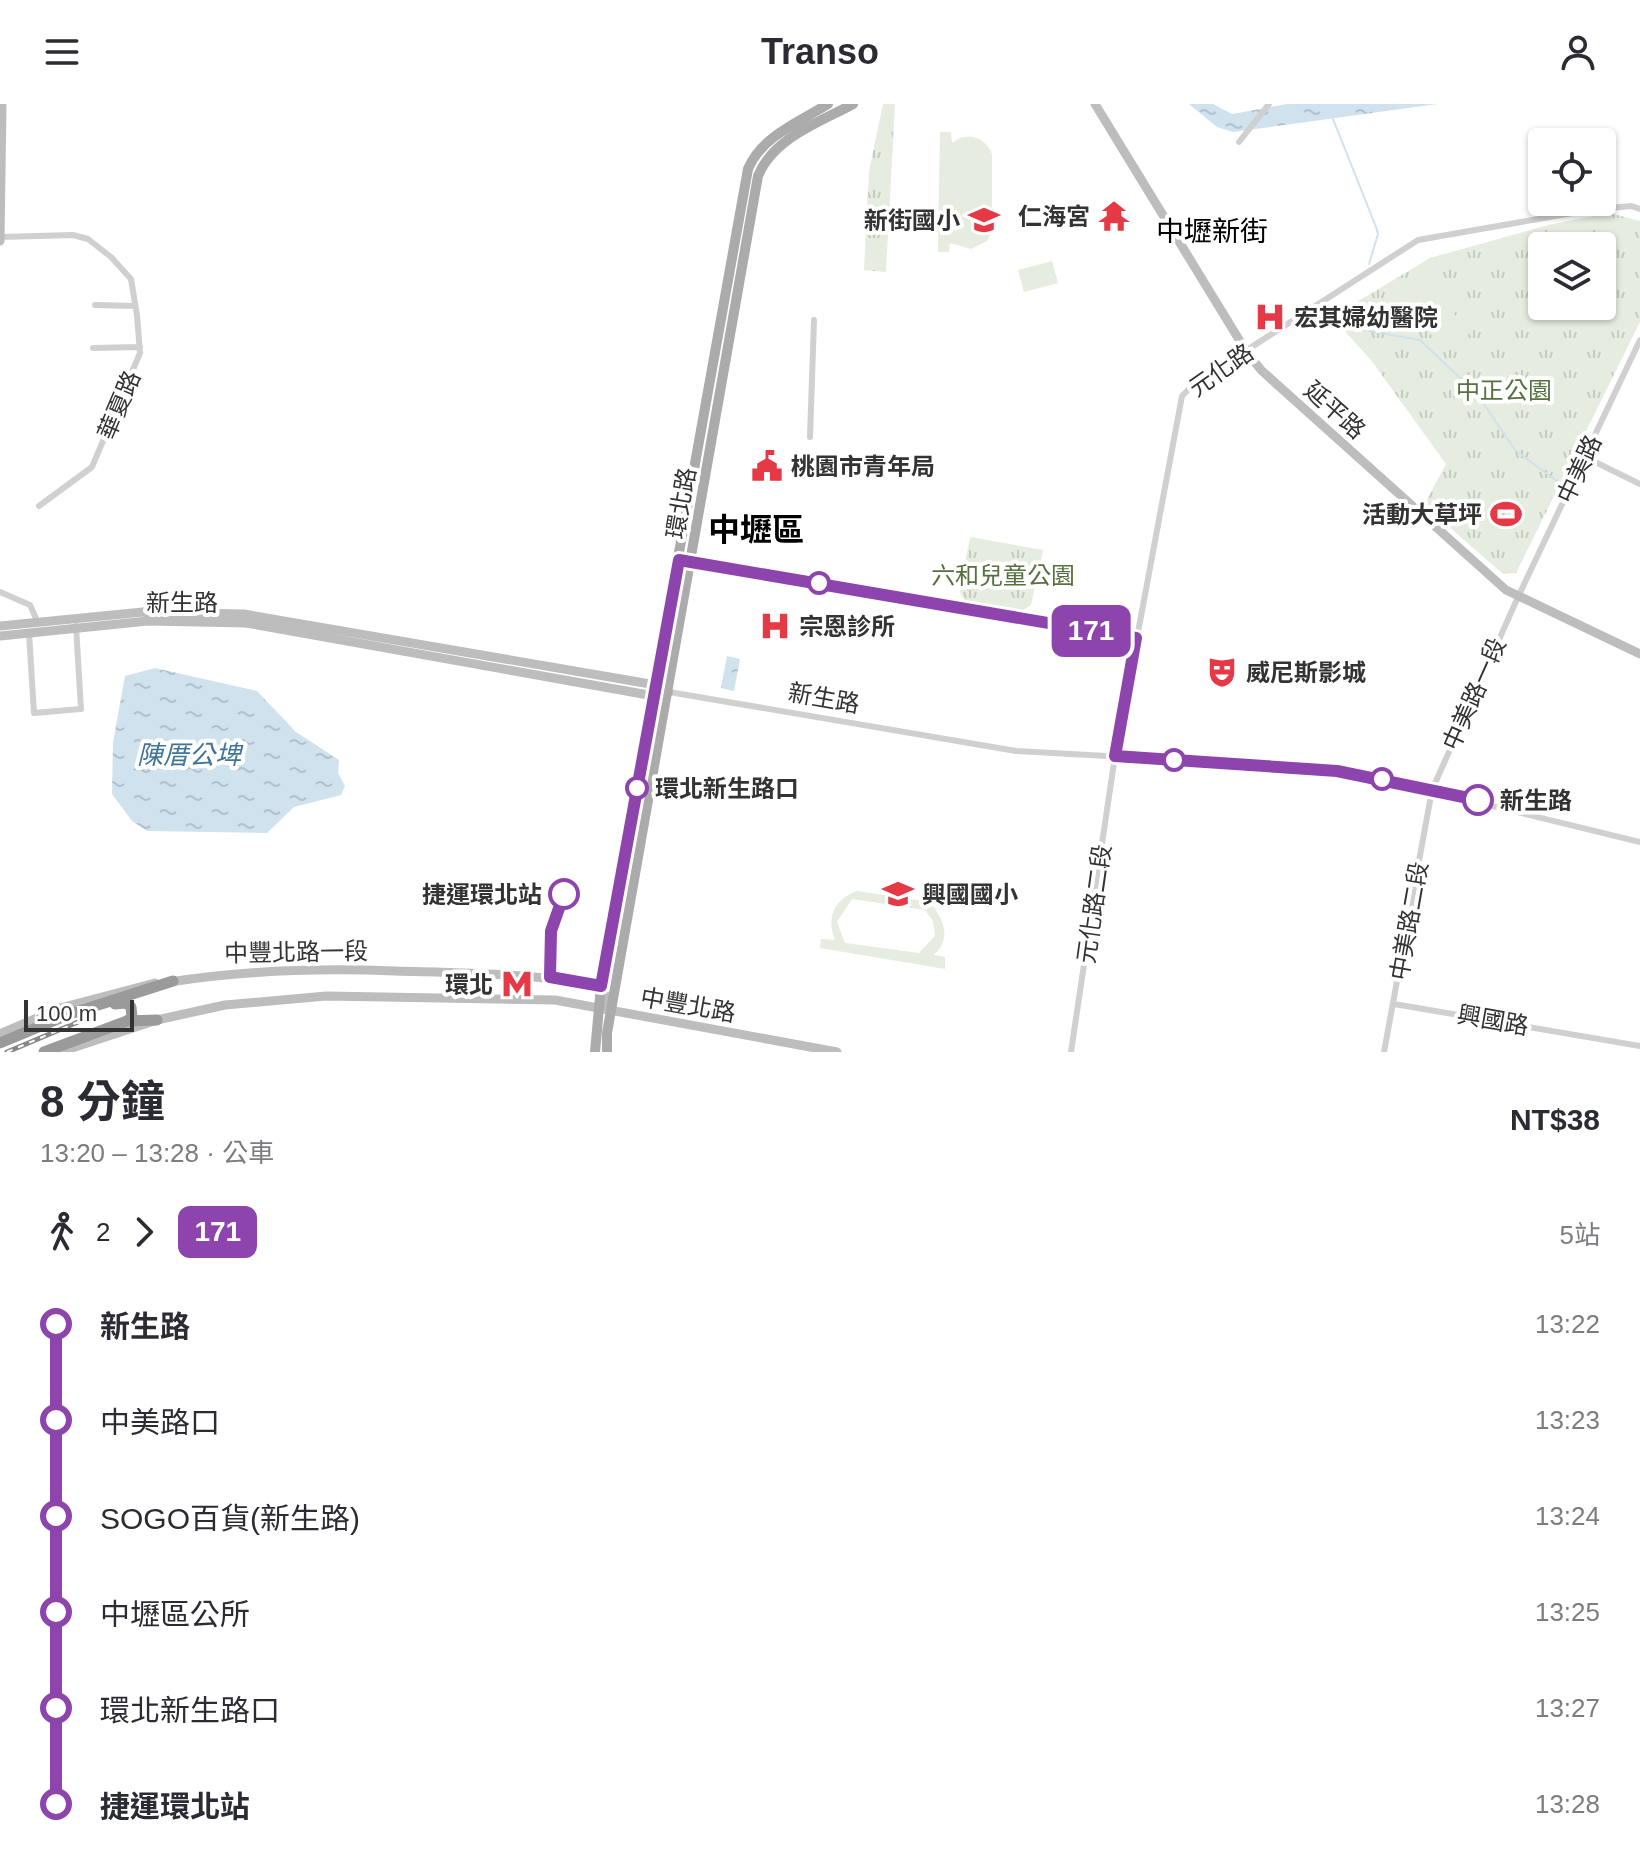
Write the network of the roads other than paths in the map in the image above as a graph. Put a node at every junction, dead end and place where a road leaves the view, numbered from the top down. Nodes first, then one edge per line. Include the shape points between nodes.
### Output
1 (2, 104) edge
2 (828, 104) edge
3 (853, 104) edge
4 (1095, 104) edge
5 (1268, 106) edge
6 (1239, 142) dead end
7 (0, 182) edge
8 (1640, 209) edge
9 (0, 239) edge
10 (95, 305) dead end
11 (135, 306) junction
12 (814, 320) dead end
13 (1640, 340) edge
14 (140, 347) junction
15 (93, 348) dead end
16 (1246, 351) junction
17 (702, 424) junction
18 (715, 426) junction
19 (810, 437) dead end
20 (1585, 457) junction
21 (1640, 484) edge
22 (39, 506) dead end
23 (679, 560) junction
24 (691, 562) junction
25 (756, 572) dead end
26 (795, 579) dead end
27 (0, 592) edge
28 (1518, 597) junction
29 (38, 623) junction
30 (76, 623) junction
31 (0, 626) edge
32 (29, 633) junction
33 (0, 636) edge
34 (1640, 654) edge
35 (655, 691) junction
36 (669, 692) junction
37 (1115, 756) junction
38 (1432, 790) junction
39 (1640, 842) edge
40 (173, 981) junction
41 (601, 986) junction
42 (1394, 1004) junction
43 (598, 1009) junction
44 (612, 1011) junction
45 (70, 1014) junction
46 (157, 1020) junction
47 (127, 1021) junction
48 (1, 1039) edge
49 (1640, 1045) edge
50 (44, 1052) edge
51 (60, 1052) edge
52 (595, 1052) edge
53 (607, 1052) edge
54 (837, 1052) edge
55 (1071, 1052) edge
56 (1384, 1052) edge
57 (1639, 1052) edge

1 - 7 main road
2 - 17 main road, 環北路 via 766,141 748,169
3 - 18 main road, 環北路 via 787,141 763,163
4 - 16 main road, 延平路
5 - 6 street
7 - 9 main road
8 - 16 street, 元化路 via 1590,210 1418,240
9 - 11 street, 華夏路 via 88,239 131,279
10 - 11 street
11 - 14 street, 華夏路
12 - 19 street
13 - 20 street, 中美路
14 - 15 street
14 - 22 street, 華夏路 via 92,467
16 - 28 main road, 延平路 via 1313,418
16 - 37 street, 元化路 via 1182,396
17 - 18 street
17 - 23 main road, 環北路
18 - 24 main road, 環北路
20 - 21 street
20 - 28 street, 中美路
23 - 24 street
23 - 35 main road, 環北路
24 - 36 main road, 環北路
25 - 26 street
27 - 29 street via 30,605
28 - 34 main road, 延平路
28 - 38 street, 中美路一段
29 - 30 main road
29 - 31 main road
30 - 32 main road, 新生路
30 - 32 street via 81,709 34,713
30 - 35 main road, 新生路 via 246,623
32 - 33 main road, 新生路
35 - 36 main road, 新生路
35 - 41 main road, 環北路
36 - 37 street, 新生路 via 1016,751
36 - 44 main road, 環北路
37 - 38 street, 新生路 via 1337,771
37 - 55 street, 元化路二段
38 - 39 street, 新生路
38 - 42 street, 中美路二段
40 - 41 main road, 中豐北路一段 via 235,971 335,968 550,977
40 - 45 highway
40 - 48 main road, 中豐北路一段 via 139,985 60,1008
41 - 43 main road, 環北路
41 - 44 main road, 中豐北路
42 - 49 street, 興國路
42 - 56 street, 中美路二段
43 - 44 main road, 中豐北路一段
43 - 46 main road, 中豐北路一段 via 555,1000 326,996 225,1005
43 - 52 main road, 環北路
44 - 53 main road, 環北路
44 - 54 main road, 中豐北路
45 - 47 highway via 126,1003 132,1013
45 - 48 highway
46 - 47 highway
46 - 51 main road, 中豐北路一段
47 - 50 highway
49 - 57 street

